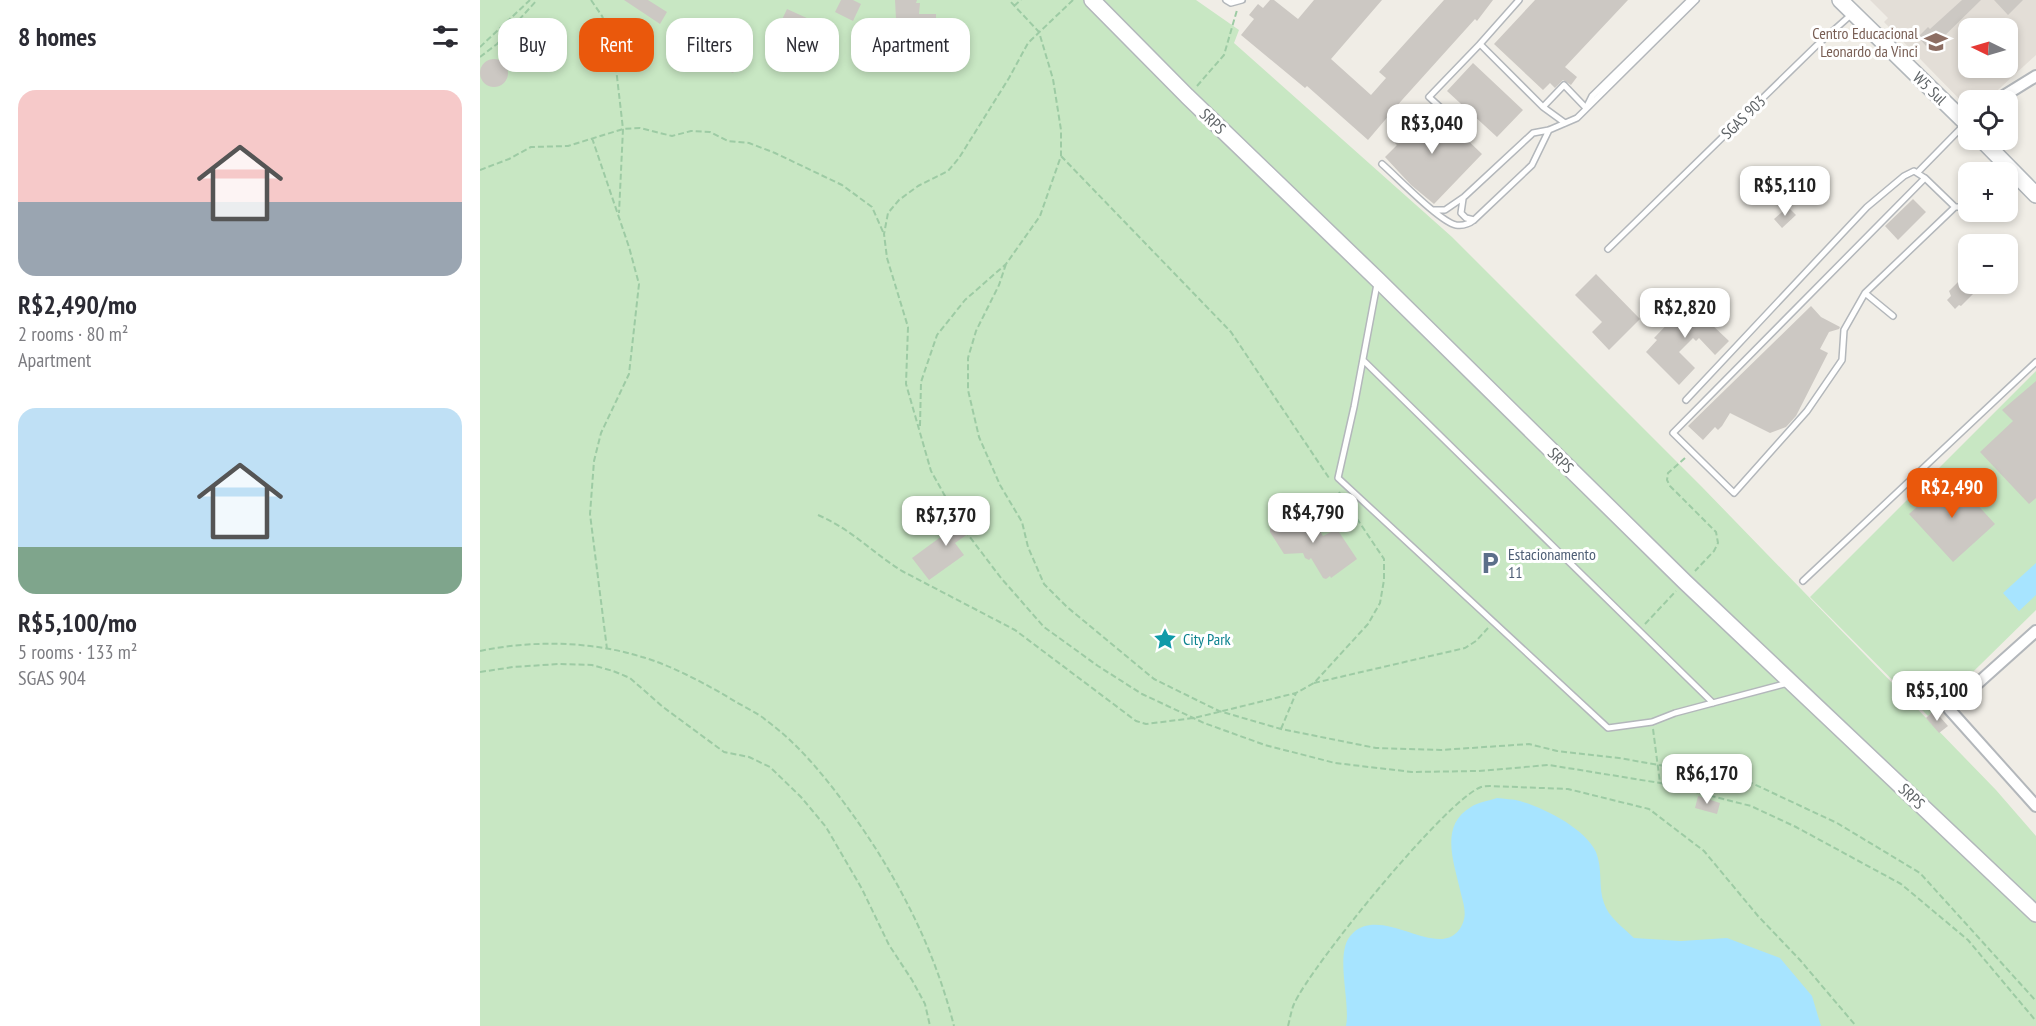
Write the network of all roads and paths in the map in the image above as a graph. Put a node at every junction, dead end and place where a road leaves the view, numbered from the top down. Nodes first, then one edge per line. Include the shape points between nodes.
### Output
1 (530, 0) edge
2 (537, 0) edge
3 (591, 0) edge
4 (1009, 0) edge
5 (1021, 0) edge
6 (1073, 0) edge
7 (1092, 0) edge
8 (1226, 0) edge
9 (1519, 0) edge
10 (1690, 0) edge
11 (1696, 0) edge
12 (1840, 0) edge
13 (1241, 1) edge
14 (1014, 6) junction
15 (1854, 12) junction
16 (1038, 32) junction
17 (1480, 45) junction
18 (480, 47) edge
19 (480, 57) edge
20 (2036, 76) edge
21 (2013, 90) edge
22 (1187, 96) junction
23 (1543, 107) junction
24 (1587, 107) junction
25 (1958, 115) edge
26 (1565, 123) junction
27 (623, 129) junction
28 (1549, 130) junction
29 (1466, 131) dead end
30 (1958, 133) edge
31 (592, 138) junction
32 (1992, 150) edge
33 (1061, 156) junction
34 (1382, 164) dead end
35 (480, 170) edge
36 (1918, 172) junction
37 (1926, 178) junction
38 (2036, 195) edge
39 (1464, 198) junction
40 (1955, 207) joint
41 (1433, 210) junction
42 (619, 215) junction
43 (1474, 220) junction
44 (884, 234) junction
45 (1608, 249) dead end
46 (1006, 264) junction
47 (1378, 280) junction
48 (1865, 292) junction
49 (1893, 316) dead end
50 (1363, 360) junction
51 (2036, 362) edge
52 (1686, 400) dead end
53 (920, 431) junction
54 (1692, 452) junction
55 (1331, 480) dead end
56 (1338, 490) dead end
57 (818, 515) dead end
58 (1803, 581) dead end
59 (1685, 582) junction
60 (1493, 622) junction
61 (1639, 630) junction
62 (2036, 631) edge
63 (607, 649) junction
64 (480, 651) edge
65 (480, 672) edge
66 (1793, 682) junction
67 (1314, 683) junction
68 (1296, 693) junction
69 (1713, 703) junction
70 (1219, 711) junction
71 (1194, 718) junction
72 (1652, 722) junction
73 (1281, 729) junction
74 (1657, 765) junction
75 (1660, 783) junction
76 (2036, 806) edge
77 (2036, 914) edge
78 (2036, 1001) edge
79 (2036, 1021) edge
80 (930, 1026) edge
81 (954, 1026) edge
82 (1288, 1026) edge
83 (1856, 1026) edge

1 - 18 path
2 - 19 path
3 - 27 path via 613,42
4 - 14 path
5 - 14 path
6 - 16 path
7 - 22 main road, SRPS
8 - 13 lane
9 - 17 lane
10 - 24 lane via 1592,96
11 - 24 lane
12 - 15 main road, W5 Sul
13 - 22 path via 1224,55
14 - 16 path
15 - 25 main road, W5 Sul
15 - 45 lane, SGAS 903
16 - 33 path via 1053,79
16 - 44 path via 959,158 948,171 899,200 888,213
17 - 23 lane
17 - 29 lane via 1429,97
20 - 21 street
22 - 47 main road, SRPS
23 - 24 lane via 1564,85
23 - 26 lane
24 - 26 lane
26 - 28 lane
27 - 31 path
27 - 42 path
27 - 44 path via 640,128 672,136 710,132 728,141 748,143 775,153 842,185 872,207
28 - 39 lane via 1533,133
28 - 43 lane via 1532,165
30 - 36 lane
31 - 35 path via 568,146 531,147
31 - 42 path
32 - 38 main road
33 - 46 path via 1040,216
33 - 55 path via 1231,332
34 - 41 lane
36 - 37 lane
36 - 52 lane via 1904,176 1867,207
37 - 40 lane
37 - 54 lane via 1673,433
39 - 41 lane via 1445,210
39 - 43 lane via 1461,213
40 - 48 lane
41 - 43 lane via 1456,225
42 - 63 path via 639,284 629,374 602,433 594,461 590,514
44 - 53 path via 887,258 908,327 906,384
46 - 53 path via 965,300 937,335 921,382
46 - 70 path via 976,331 968,358 968,390 979,437 1022,522 1044,584 1154,679
47 - 50 lane
47 - 59 main road, SRPS
48 - 49 lane
48 - 54 lane via 1844,330 1842,360 1807,411 1734,493
50 - 60 lane via 1338,478
50 - 61 lane
51 - 58 lane
53 - 71 path via 931,471 963,528 1044,627 1134,688
54 - 59 path via 1668,473 1667,480 1716,532 1718,543
56 - 67 path via 1384,559 1384,580 1380,603 1368,624
57 - 71 path via 855,535 902,571 1015,630 1136,721 1146,724
59 - 61 path
59 - 66 main road, SRPS
60 - 67 path via 1465,648
60 - 72 lane via 1608,728
61 - 69 lane
62 - 76 street via 1949,709
63 - 64 path via 509,645
63 - 81 path via 643,657 712,687 766,720 817,767 892,875 938,972
65 - 80 path via 592,664 630,678 724,752 770,767 826,827 925,1004
66 - 69 lane
66 - 77 main road, SRPS
67 - 68 path
68 - 70 path
68 - 73 path
69 - 72 lane
70 - 71 path
70 - 73 path
71 - 75 path via 1265,745 1335,763 1412,772 1549,765
72 - 74 path
73 - 74 path via 1376,748 1441,750 1529,744
74 - 75 path
74 - 78 path via 1743,779 1837,823 1920,873
75 - 79 path via 1751,806 1796,826 1901,884 1968,940
82 - 83 path via 1294,1003 1364,907 1437,823 1480,787 1490,786 1568,789 1649,808 1704,851

